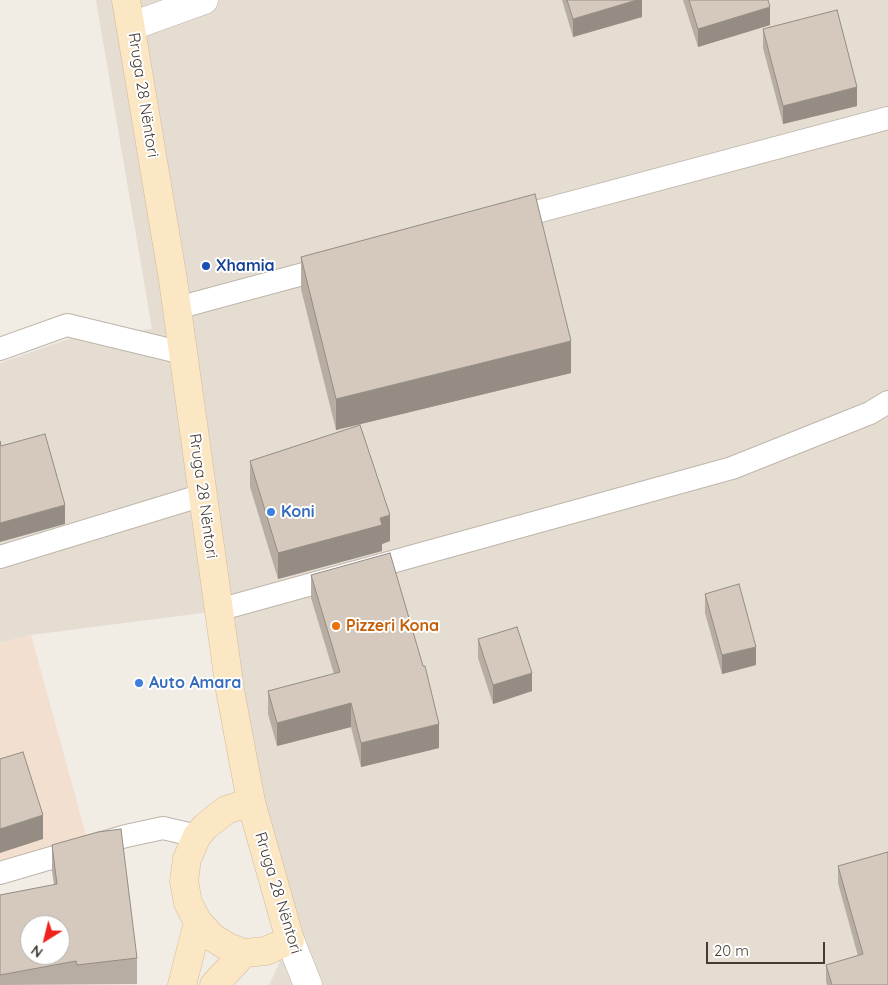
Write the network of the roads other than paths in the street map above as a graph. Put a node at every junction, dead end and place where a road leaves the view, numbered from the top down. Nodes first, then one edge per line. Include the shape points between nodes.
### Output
1 (204, 0) edge
2 (129, 13) edge
3 (888, 118) edge
4 (492, 224) edge
5 (349, 262) edge
6 (177, 308) junction
7 (0, 349) edge
8 (183, 353) junction
9 (888, 402) edge
10 (203, 495) junction
11 (0, 557) edge
12 (218, 610) junction
13 (251, 802) junction
14 (197, 836) junction
15 (0, 873) edge
16 (198, 922) junction
17 (290, 940) junction
18 (244, 953) junction
19 (182, 985) edge
20 (214, 985) edge
21 (308, 985) edge

1 - 2 street
2 - 6 main road, Rruga 28 Nëntori
3 - 4 lane
5 - 6 lane
6 - 8 main road, Rruga 28 Nëntori
7 - 8 lane via 67,325
8 - 10 main road, Rruga 28 Nëntori
9 - 12 lane via 870,413 732,468
10 - 11 lane
10 - 12 main road, Rruga 28 Nëntori
12 - 13 main road, Rruga 28 Nëntori
13 - 14 main road via 226,810
13 - 17 main road, Rruga 28 Nëntori
14 - 15 lane via 163,828
14 - 16 main road via 187,859 184,881 188,903
16 - 18 main road via 228,948
16 - 19 main road
17 - 18 main road via 266,951
17 - 21 street, Rruga 28 Nëntori
18 - 20 main road

